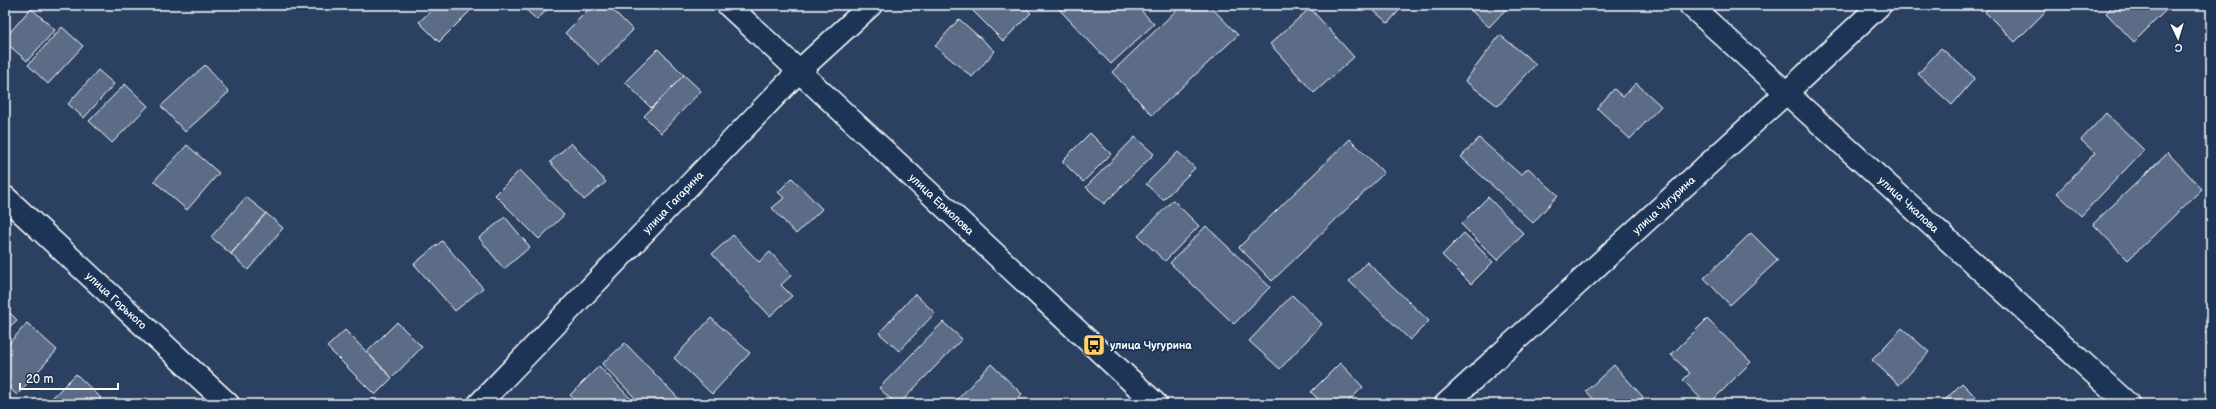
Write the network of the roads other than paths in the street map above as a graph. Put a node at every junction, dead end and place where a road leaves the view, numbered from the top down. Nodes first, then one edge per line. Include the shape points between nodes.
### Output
1 (728, 5) edge
2 (871, 5) edge
3 (1690, 5) edge
4 (1880, 5) edge
5 (799, 71) junction
6 (1786, 93) junction
7 (5, 197) edge
8 (228, 404) edge
9 (479, 404) edge
10 (1156, 404) edge
11 (1446, 404) edge
12 (2128, 404) edge

1 - 5 street, улица Ермолова
2 - 5 street, улица Гагарина
3 - 6 street, улица Чкалова
4 - 6 street, улица Чугурина
5 - 9 street, улица Гагарина
5 - 10 street, улица Ермолова
6 - 11 street, улица Чугурина
6 - 12 street, улица Чкалова
7 - 8 street, улица Горького

